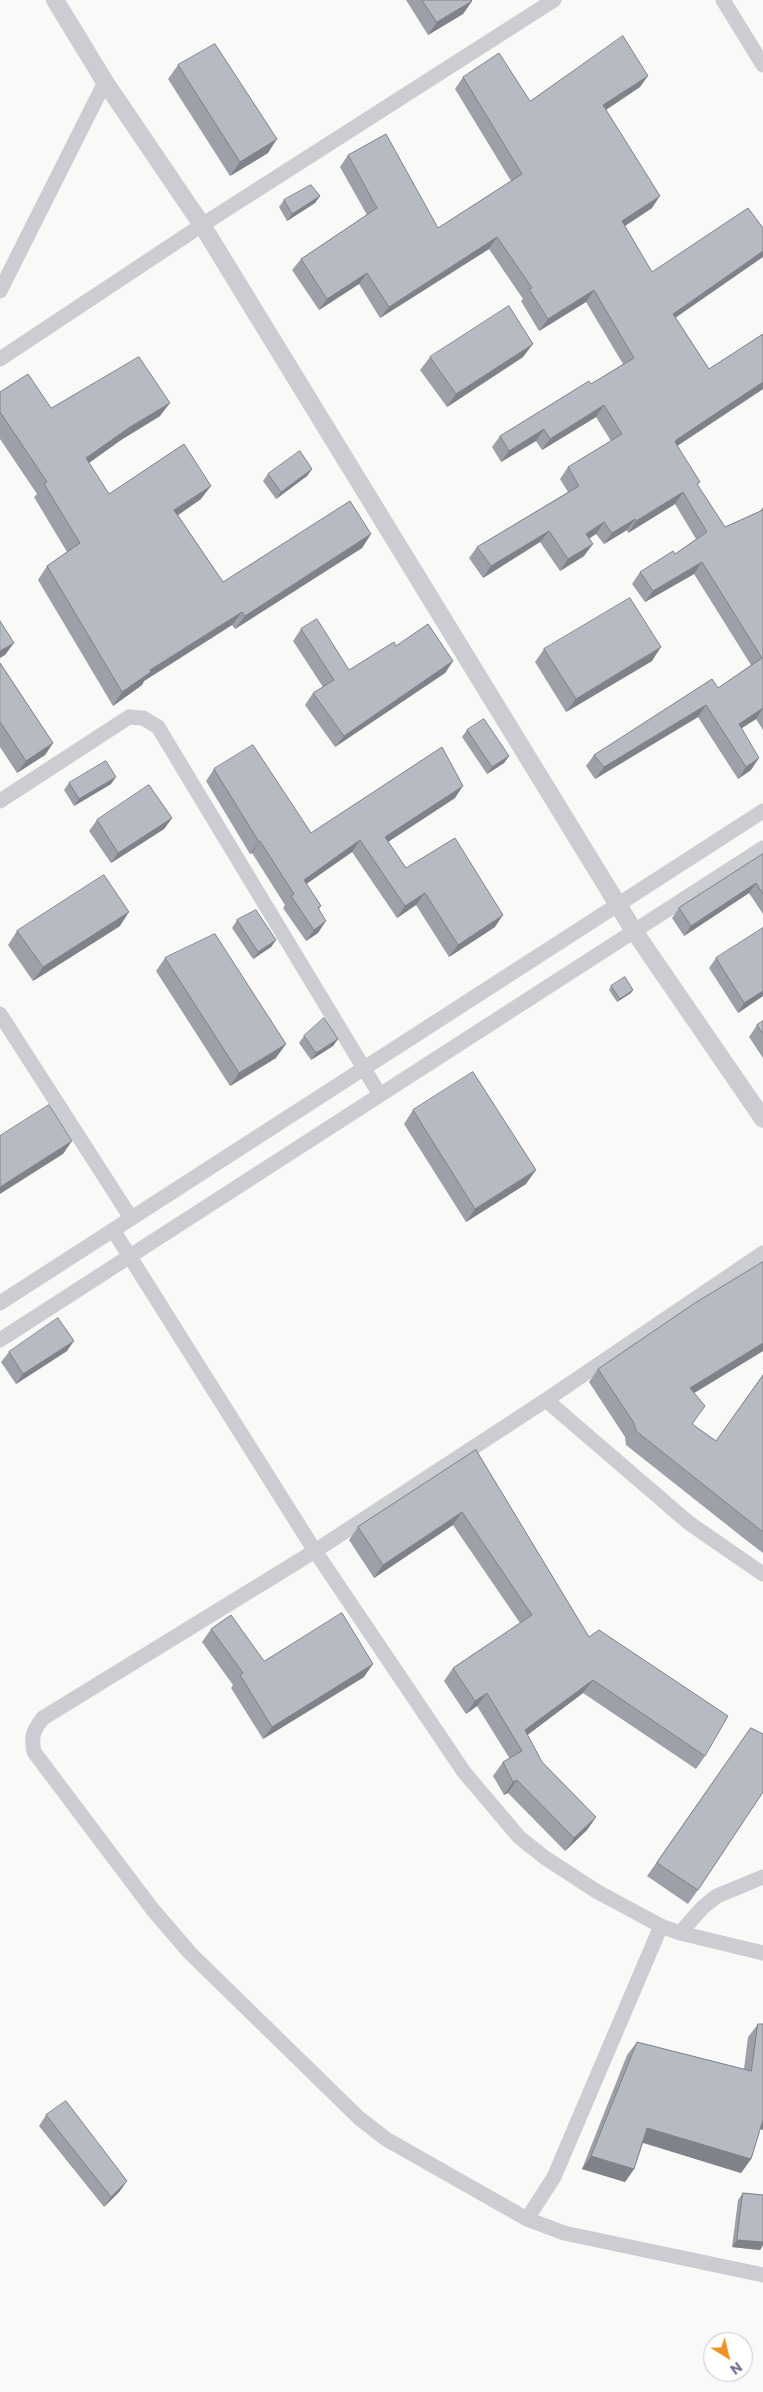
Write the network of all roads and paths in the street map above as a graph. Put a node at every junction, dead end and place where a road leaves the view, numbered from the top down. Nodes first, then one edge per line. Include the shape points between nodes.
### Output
1 (55, 0) edge
2 (554, 0) edge
3 (723, 0) edge
4 (762, 62) edge
5 (105, 82) junction
6 (202, 225) junction
7 (0, 291) edge
8 (0, 359) edge
9 (0, 801) edge
10 (763, 811) edge
11 (763, 848) edge
12 (618, 904) junction
13 (634, 931) junction
14 (0, 1014) edge
15 (364, 1068) junction
16 (380, 1095) junction
17 (763, 1119) edge
18 (132, 1218) junction
19 (113, 1230) junction
20 (763, 1253) edge
21 (130, 1257) junction
22 (0, 1303) edge
23 (0, 1340) edge
24 (546, 1400) junction
25 (315, 1551) junction
26 (763, 1574) edge
27 (763, 1877) edge
28 (661, 1926) junction
29 (680, 1933) junction
30 (763, 1953) edge
31 (527, 2219) junction
32 (763, 2275) edge

1 - 5 street
2 - 6 street
3 - 4 street
5 - 6 street
5 - 7 street
6 - 8 street
6 - 12 street
9 - 15 street via 129,717 143,718 158,727
10 - 12 street
11 - 13 street
12 - 13 street
12 - 15 street
13 - 16 street
13 - 17 street
14 - 18 street
15 - 16 street
15 - 18 street
16 - 21 street
18 - 19 street
19 - 21 street
19 - 22 street
20 - 24 street
21 - 23 street
21 - 25 street
24 - 25 street
24 - 26 street via 689,1522
25 - 28 street via 464,1772 519,1837 596,1891
25 - 31 street via 43,1718 31,1738 34,1752 153,1910 190,1953 359,2118 386,2139
27 - 29 street via 717,1896
28 - 29 street
28 - 31 street via 554,2177
29 - 30 street
31 - 32 street via 564,2233

